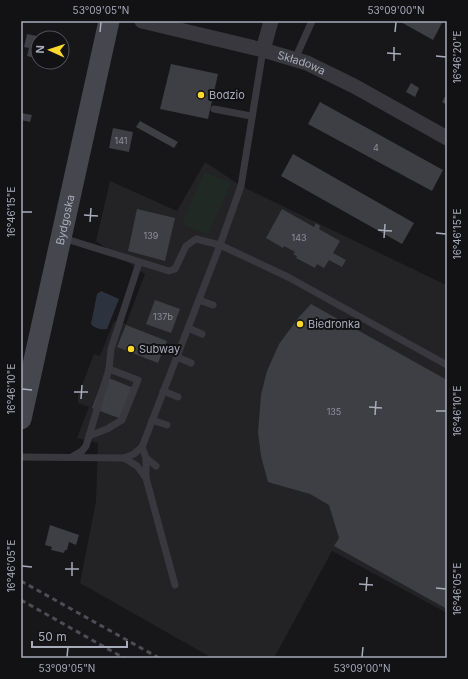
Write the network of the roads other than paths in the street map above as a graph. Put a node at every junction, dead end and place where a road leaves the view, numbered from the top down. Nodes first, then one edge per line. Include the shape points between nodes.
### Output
1 (109, 21) edge
2 (142, 21) edge
3 (270, 21) edge
4 (312, 21) edge
5 (263, 50) junction
6 (295, 59) junction
7 (214, 108) dead end
8 (251, 116) junction
9 (447, 138) edge
10 (62, 238) junction
11 (220, 245) junction
12 (140, 263) junction
13 (199, 300) junction
14 (213, 306) dead end
15 (188, 328) junction
16 (202, 334) dead end
17 (177, 357) junction
18 (190, 363) dead end
19 (447, 365) edge
20 (109, 369) junction
21 (163, 391) junction
22 (178, 397) dead end
23 (21, 420) edge
24 (152, 420) junction
25 (167, 425) dead end
26 (89, 436) junction
27 (86, 446) junction
28 (142, 447) junction
29 (21, 457) edge
30 (71, 457) junction
31 (97, 457) junction
32 (124, 458) junction
33 (146, 458) junction
34 (156, 466) dead end
35 (146, 478) junction
36 (176, 585) dead end

1 - 10 street, Bydgoska
2 - 5 street, Składowa
3 - 5 street
4 - 6 lane
5 - 6 street, Składowa
5 - 8 lane
6 - 9 street, Składowa via 354,86
7 - 8 lane
8 - 11 lane via 241,186
10 - 12 lane
10 - 23 street, Bydgoska
11 - 12 lane via 196,240 186,246 175,269 169,271
11 - 13 lane
11 - 19 lane via 288,277
12 - 20 lane via 111,349
13 - 14 lane
13 - 15 lane
15 - 16 lane
15 - 17 lane
17 - 18 lane
17 - 21 lane
20 - 26 lane
20 - 26 lane via 138,380 122,420
21 - 22 lane
21 - 24 lane
24 - 25 lane
24 - 28 lane
26 - 27 lane
27 - 30 lane
27 - 31 lane via 87,452
28 - 32 lane
28 - 33 lane
29 - 30 lane
30 - 31 lane
31 - 32 lane
32 - 35 lane via 137,466
33 - 34 lane
33 - 35 lane
35 - 36 lane

